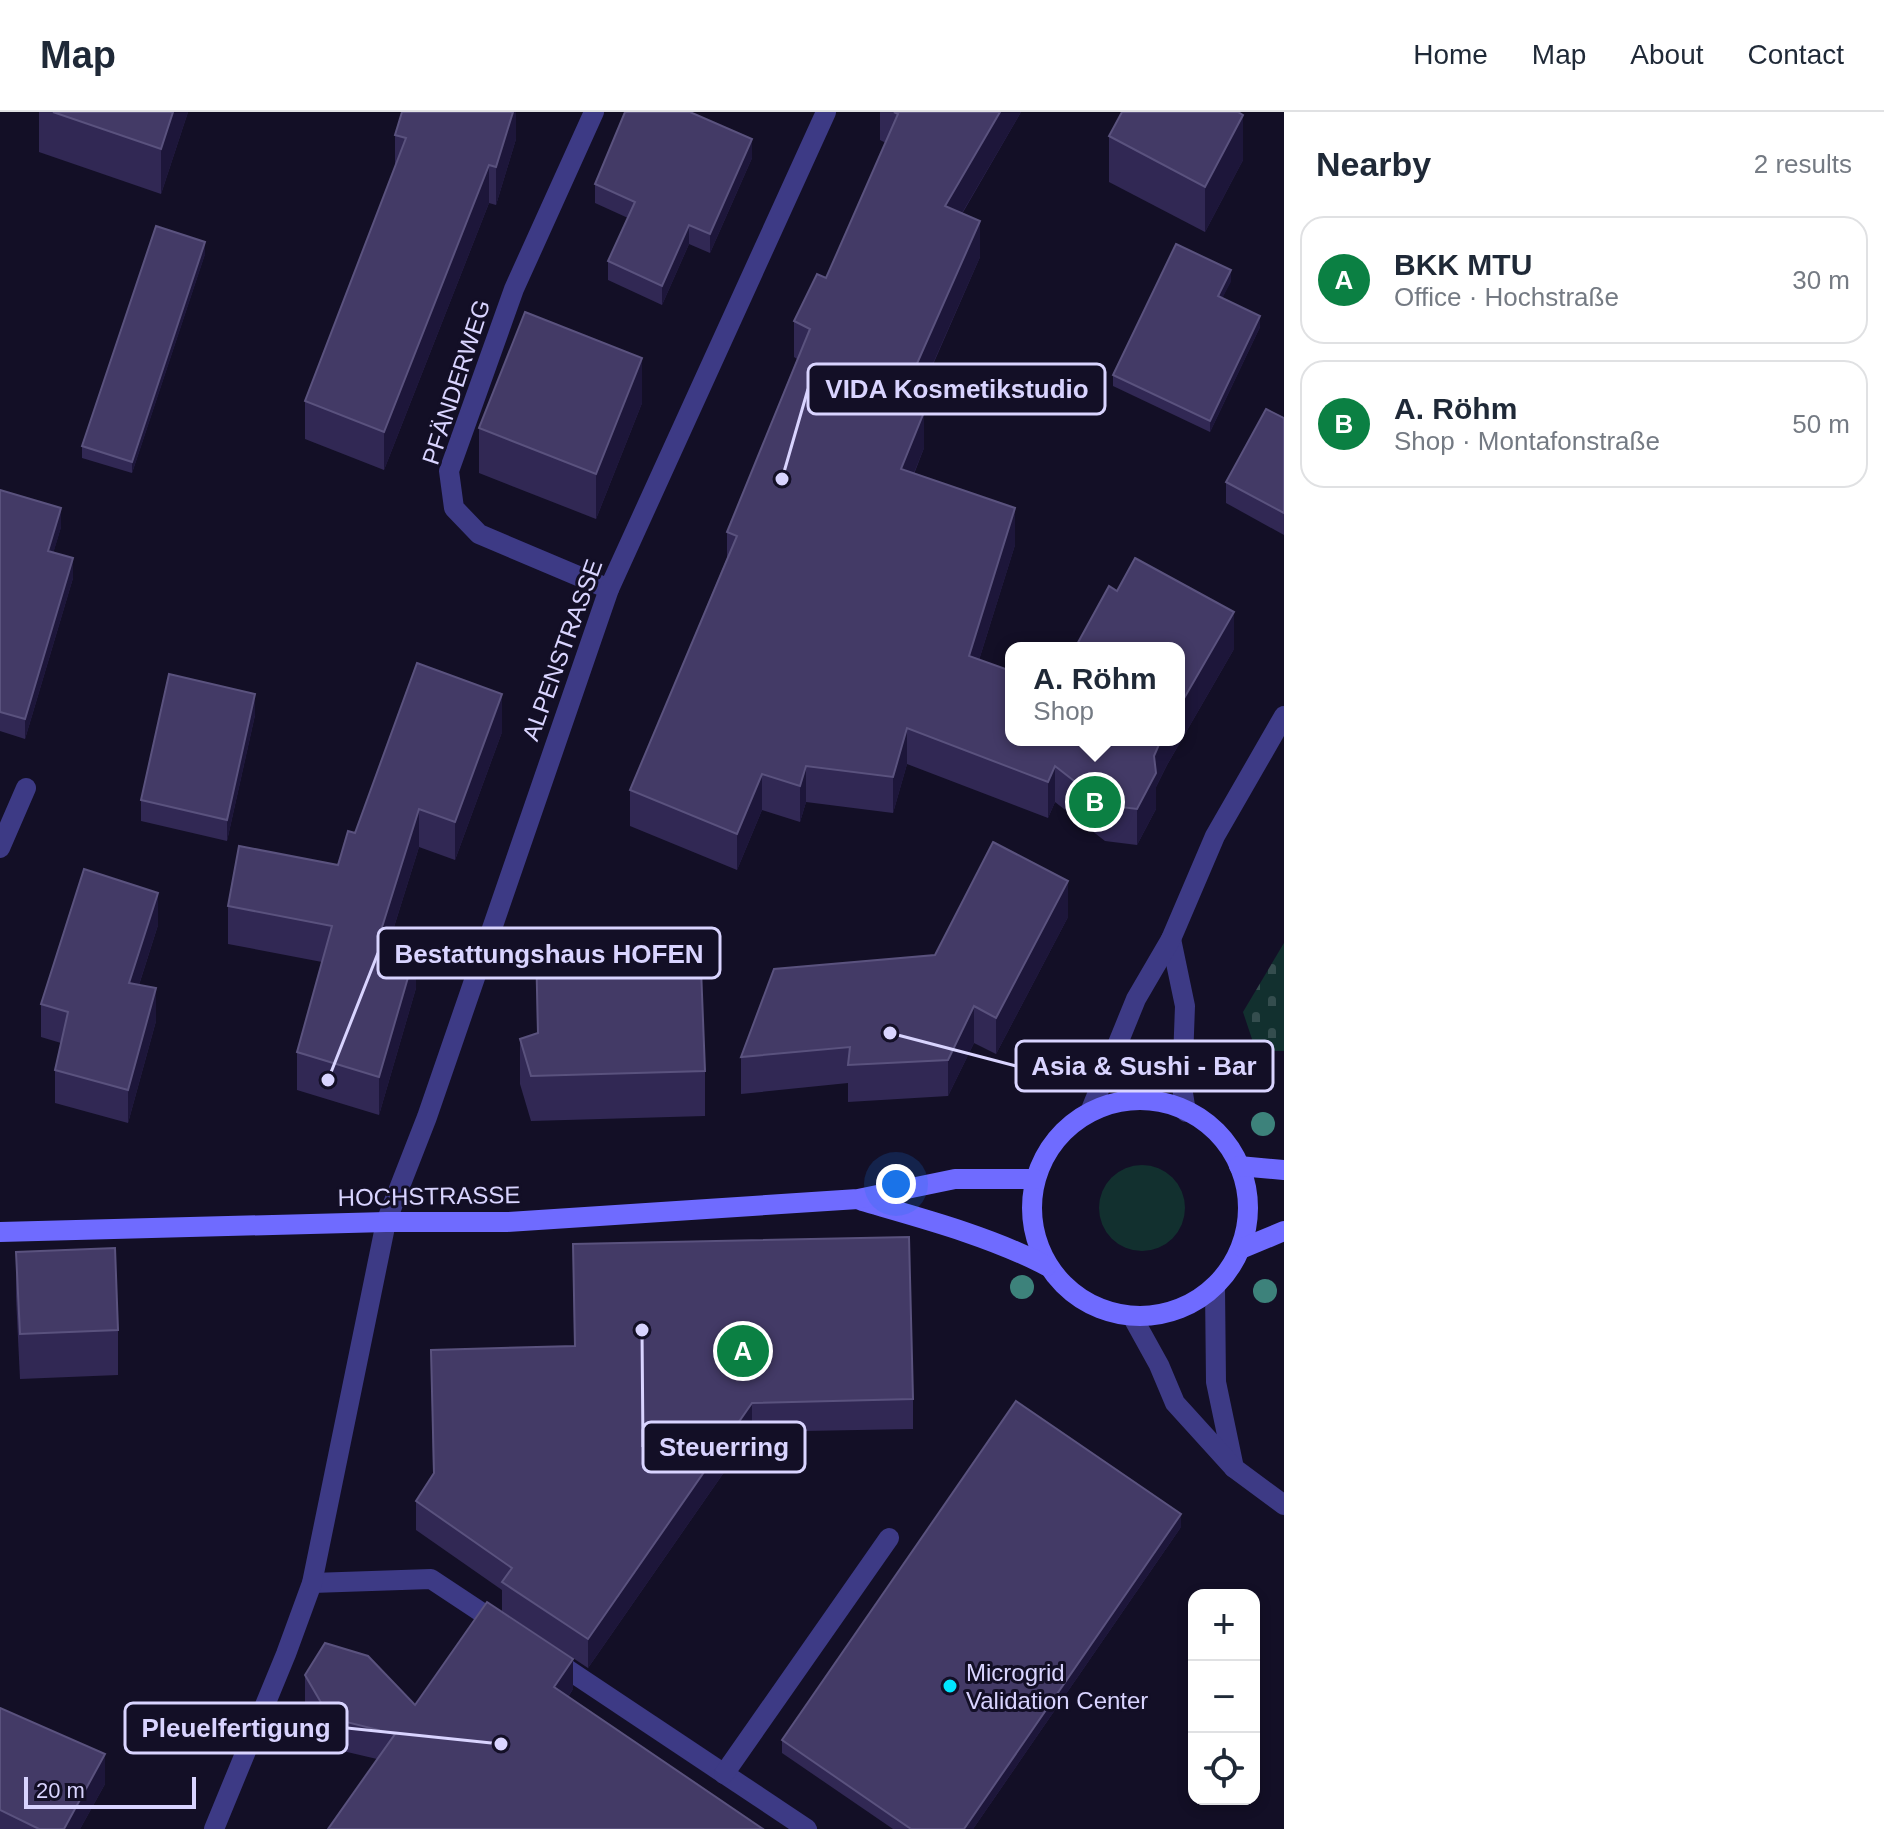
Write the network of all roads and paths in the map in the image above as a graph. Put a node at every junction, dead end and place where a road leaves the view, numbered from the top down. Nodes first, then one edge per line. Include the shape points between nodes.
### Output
1 (594, 112) edge
2 (826, 112) edge
3 (609, 589) junction
4 (1284, 716) edge
5 (26, 788) dead end
6 (0, 848) edge
7 (1171, 939) junction
8 (1090, 1112) junction
9 (1186, 1112) junction
10 (1239, 1166) junction
11 (1284, 1170) edge
12 (1035, 1179) junction
13 (858, 1199) junction
14 (386, 1222) junction
15 (1284, 1231) edge
16 (0, 1232) edge
17 (1243, 1248) junction
18 (1047, 1266) junction
19 (1215, 1288) junction
20 (1133, 1318) junction
21 (1234, 1468) junction
22 (1284, 1505) edge
23 (889, 1538) dead end
24 (312, 1583) junction
25 (724, 1774) junction
26 (214, 1829) edge
27 (807, 1829) edge

1 - 3 street, PFÄNDERWEG via 514,289 449,471 454,508 479,534
2 - 3 street, ALPENSTRASSE
3 - 14 street, ALPENSTRASSE
4 - 7 street via 1215,836
5 - 6 street
7 - 8 street via 1136,999
7 - 9 street via 1185,1006
8 - 9 main road via 1128,1100 1169,1104
8 - 12 main road via 1057,1138
9 - 10 main road via 1202,1119
10 - 11 main road
10 - 17 main road via 1248,1201
12 - 13 main road, HOCHSTRASSE via 955,1179
12 - 18 main road via 1032,1223
13 - 14 main road, HOCHSTRASSE via 507,1222
13 - 18 main road, HOCHSTRASSE via 962,1231
14 - 16 main road, HOCHSTRASSE
14 - 24 street, ALPENSTRASSE
15 - 17 main road
17 - 19 main road
18 - 20 main road via 1081,1300
19 - 20 main road via 1164,1315
19 - 21 street via 1216,1382
20 - 21 street via 1175,1403
21 - 22 street
23 - 25 street
24 - 25 street via 431,1579
24 - 26 street, ALPENSTRASSE
25 - 27 street

